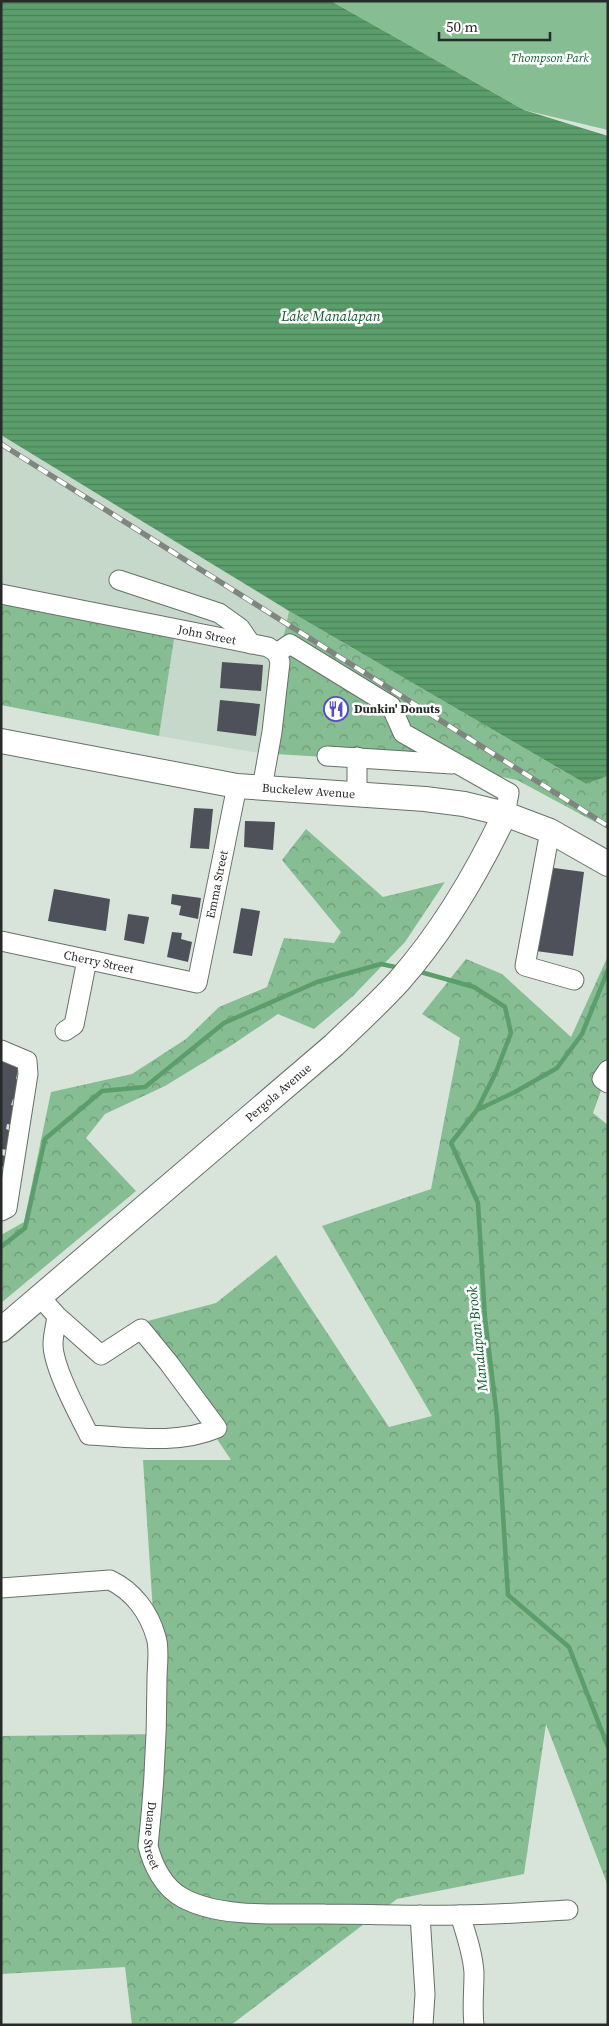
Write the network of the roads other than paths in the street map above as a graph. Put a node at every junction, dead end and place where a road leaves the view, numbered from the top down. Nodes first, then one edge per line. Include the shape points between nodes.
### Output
1 (119, 580) dead end
2 (1, 594) edge
3 (252, 644) junction
4 (277, 653) junction
5 (1, 741) edge
6 (327, 756) dead end
7 (357, 758) junction
8 (458, 764) junction
9 (237, 786) junction
10 (262, 788) junction
11 (357, 795) junction
12 (505, 814) junction
13 (550, 831) junction
14 (608, 864) edge
15 (1, 941) edge
16 (87, 960) junction
17 (574, 980) dead end
18 (197, 982) joint
19 (65, 1030) dead end
20 (1, 1050) edge
21 (608, 1070) edge
22 (608, 1083) edge
23 (1, 1211) edge
24 (40, 1297) junction
25 (57, 1316) junction
26 (1, 1330) edge
27 (1, 1588) edge
28 (568, 1910) dead end
29 (420, 1915) junction
30 (460, 1915) junction
31 (423, 2025) edge
32 (474, 2025) edge

1 - 3 street via 219,613 240,628
2 - 3 street, John Street
3 - 4 street, John Street via 268,647
4 - 8 street via 290,644 392,706 403,733
4 - 10 street via 280,662
5 - 9 main road, Buckelew Avenue
6 - 7 street
7 - 8 street
7 - 11 street
8 - 12 street via 509,793
9 - 10 main road, Buckelew Avenue
9 - 18 street, Emma Street
10 - 11 main road, Buckelew Avenue
11 - 12 main road, Buckelew Avenue via 464,804
12 - 13 main road, Buckelew Avenue
12 - 24 main road, Pergola Avenue via 452,910 400,980 334,1045
13 - 14 main road, Buckelew Avenue
13 - 17 street via 525,966
15 - 16 street, Cherry Street
16 - 18 street, Cherry Street
16 - 19 street via 74,1025
20 - 23 street via 27,1061 28,1074 7,1208
21 - 22 street via 602,1079
24 - 25 street
24 - 26 main road, Pergola Avenue
25 - 25 street via 53,1342 55,1357 89,1435 170,1438 202,1434 216,1428 140,1329 101,1355
27 - 29 street, Duane Street via 110,1580 134,1596 143,1608 157,1638 157,1698 148,1846 157,1872 182,1898 225,1910 263,1913
28 - 30 street, Duane Street
29 - 30 street, Duane Street
29 - 31 street via 425,1994
30 - 32 street via 474,1971

